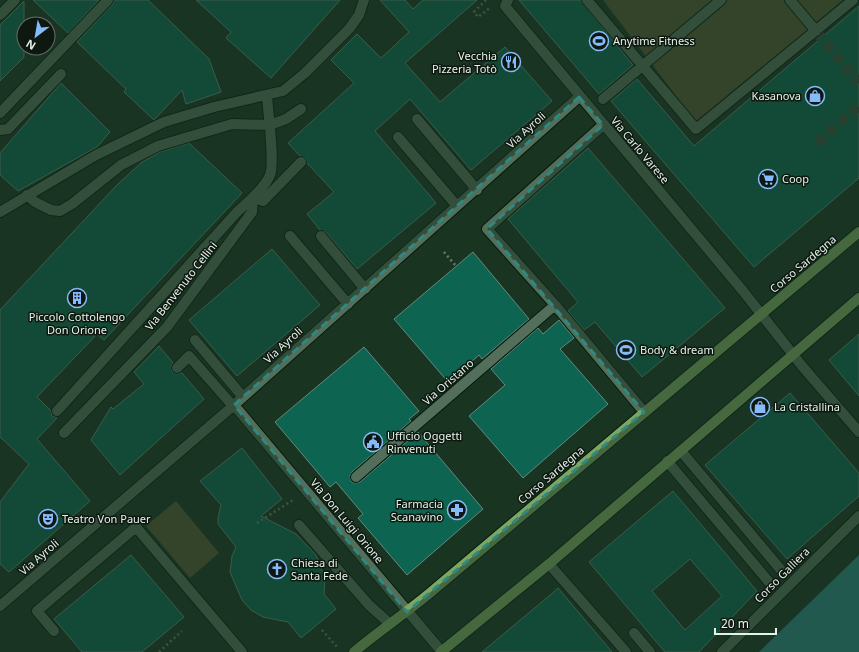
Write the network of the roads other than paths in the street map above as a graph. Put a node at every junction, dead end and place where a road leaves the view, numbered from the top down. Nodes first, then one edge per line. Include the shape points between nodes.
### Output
1 (15, 0) edge
2 (108, 0) edge
3 (364, 0) edge
4 (508, 0) edge
5 (587, 0) edge
6 (721, 0) edge
7 (790, 0) edge
8 (853, 0) edge
9 (0, 15) edge
10 (816, 31) junction
11 (642, 66) junction
12 (61, 74) dead end
13 (267, 96) junction
14 (579, 97) junction
15 (602, 99) dead end
16 (301, 110) dead end
17 (0, 113) edge
18 (417, 119) dead end
19 (270, 125) junction
20 (603, 125) junction
21 (0, 130) edge
22 (398, 137) dead end
23 (301, 162) dead end
24 (477, 190) junction
25 (27, 195) junction
26 (253, 197) junction
27 (458, 206) junction
28 (0, 212) edge
29 (859, 232) edge
30 (290, 236) dead end
31 (321, 236) dead end
32 (365, 289) junction
33 (859, 298) edge
34 (348, 304) junction
35 (555, 305) junction
36 (762, 314) junction
37 (195, 340) dead end
38 (793, 354) junction
39 (177, 368) dead end
40 (243, 397) junction
41 (234, 406) junction
42 (57, 411) dead end
43 (644, 412) junction
44 (859, 432) edge
45 (64, 433) dead end
46 (681, 451) junction
47 (667, 461) junction
48 (356, 477) dead end
49 (859, 516) edge
50 (299, 525) dead end
51 (549, 564) junction
52 (781, 570) dead end
53 (769, 582) dead end
54 (0, 606) edge
55 (407, 612) junction
56 (389, 623) junction
57 (54, 631) dead end
58 (634, 633) dead end
59 (242, 652) edge
60 (354, 652) edge
61 (441, 652) edge
62 (626, 652) edge
63 (650, 652) edge
64 (722, 652) edge

1 - 9 street
2 - 17 street
3 - 13 street via 359,15 349,29 305,73 283,91
4 - 14 street, Via Carlo Varese via 505,6
5 - 11 street
6 - 11 street
7 - 10 street
8 - 10 street
10 - 11 street via 696,129
11 - 15 street
12 - 21 street via 8,129
13 - 19 street, Via Benvenuto Cellini
13 - 25 street via 214,107 164,122 96,155
14 - 20 street, Via Carlo Varese
14 - 24 street, Via Ayroli
16 - 19 street
18 - 24 street
19 - 25 street via 232,124 158,146 121,165 60,211 50,210
19 - 26 street, Via Benvenuto Cellini via 270,175
20 - 35 street via 487,230
20 - 36 street, Via Carlo Varese
22 - 27 street
23 - 26 street via 264,201
24 - 27 street, Via Ayroli
25 - 28 street
26 - 42 street, Via Benvenuto Cellini
26 - 45 street, Via Benvenuto Cellini via 252,212 167,326
27 - 32 street, Via Ayroli
29 - 36 main road, Corso Sardegna
30 - 34 street
31 - 32 street
32 - 34 street, Via Ayroli
33 - 38 main road
34 - 40 street, Via Ayroli
35 - 43 street
35 - 48 street, Via Oristano
36 - 38 street
36 - 43 main road, Corso Sardegna
37 - 40 street
38 - 44 street
38 - 46 main road
39 - 41 street, Via Don Luigi Orione via 189,356
40 - 41 street, Via Ayroli
41 - 54 street, Via Ayroli
41 - 55 street, Via Don Luigi Orione
43 - 55 main road, Corso Sardegna
46 - 47 main road
46 - 52 street
47 - 51 main road
47 - 53 street
49 - 64 street, Corso Galliera
50 - 56 street via 369,605
51 - 61 main road
51 - 62 street
55 - 56 main road, Corso Sardegna
55 - 61 street, Via Don Luigi Orione
56 - 60 main road, Corso Sardegna
57 - 59 street via 37,611 136,526
58 - 63 street

